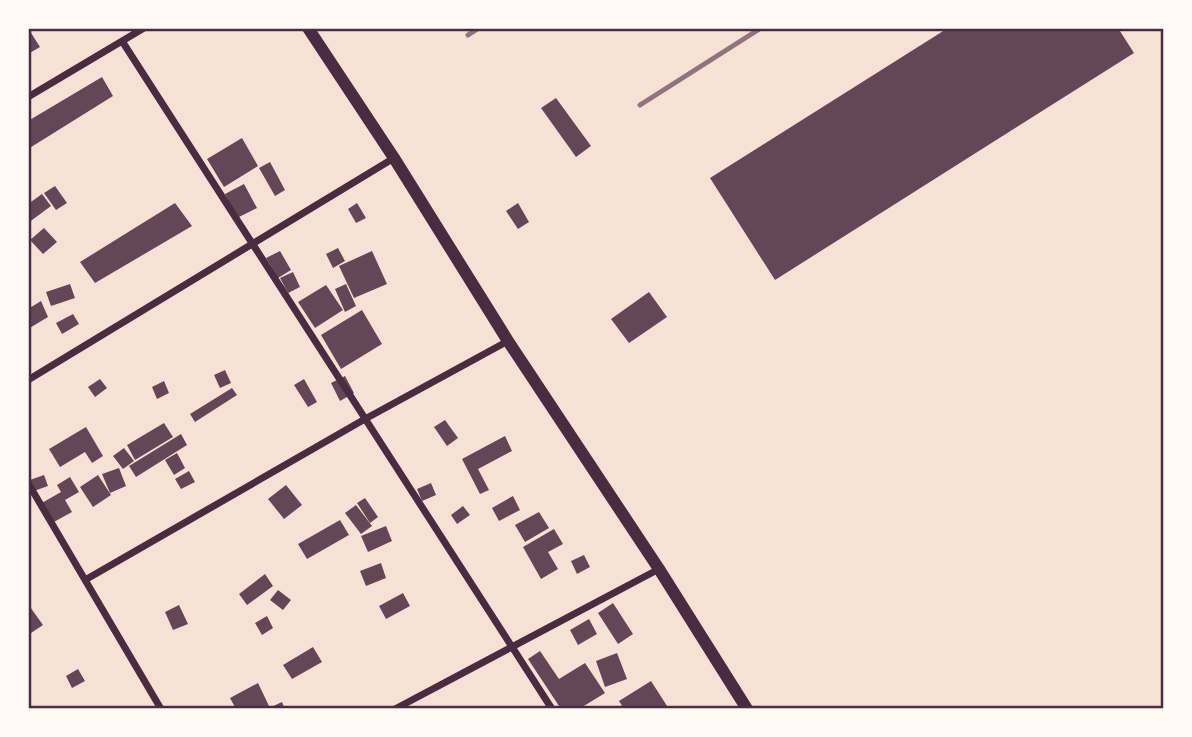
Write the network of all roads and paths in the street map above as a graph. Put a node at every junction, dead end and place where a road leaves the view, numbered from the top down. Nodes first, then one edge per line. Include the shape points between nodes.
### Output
1 (144, 28) edge
2 (308, 28) edge
3 (122, 41) junction
4 (28, 97) edge
5 (394, 158) junction
6 (253, 244) junction
7 (508, 341) junction
8 (28, 380) edge
9 (365, 419) junction
10 (28, 483) edge
11 (659, 569) junction
12 (85, 580) junction
13 (511, 646) junction
14 (161, 709) edge
15 (395, 709) edge
16 (552, 709) edge
17 (747, 709) edge

1 - 3 street
2 - 5 street
3 - 4 street
3 - 6 street
5 - 6 street
5 - 7 street
6 - 8 street
6 - 9 street
7 - 9 street
7 - 11 street
9 - 12 street
9 - 13 street
10 - 12 street
11 - 13 street
11 - 17 street
12 - 14 street
13 - 15 street
13 - 16 street

